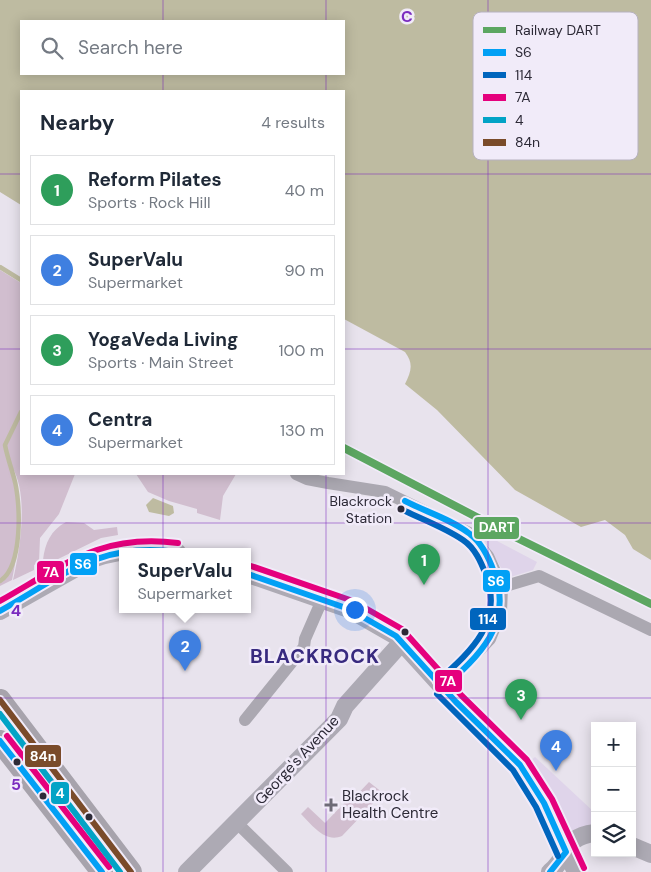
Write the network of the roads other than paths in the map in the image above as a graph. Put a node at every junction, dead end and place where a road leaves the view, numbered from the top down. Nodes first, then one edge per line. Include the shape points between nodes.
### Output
1 (298, 475) edge
2 (119, 552) edge
3 (251, 575) edge
4 (502, 588) junction
5 (322, 600) junction
6 (0, 611) edge
7 (651, 630) edge
8 (402, 642) junction
9 (443, 688) junction
10 (0, 700) edge
11 (245, 720) dead end
12 (0, 741) edge
13 (237, 824) junction
14 (591, 833) edge
15 (636, 848) edge
16 (566, 852) junction
17 (651, 854) edge
18 (102, 872) edge
19 (131, 872) edge
20 (187, 872) edge
21 (287, 872) edge
22 (550, 872) edge
23 (576, 872) edge

1 - 4 street via 385,492 469,533 488,556
2 - 6 street via 92,559
3 - 5 street
4 - 7 street via 540,576
4 - 9 street via 501,612 490,639
5 - 8 street via 369,619
5 - 11 street via 304,647
8 - 9 street
8 - 13 street, George's Avenue via 345,706 339,718
9 - 16 street via 520,765 544,803
10 - 19 highway
12 - 18 highway
13 - 20 street, George's Avenue
13 - 21 street
14 - 16 street via 570,842
15 - 17 street
16 - 22 street
16 - 23 street

